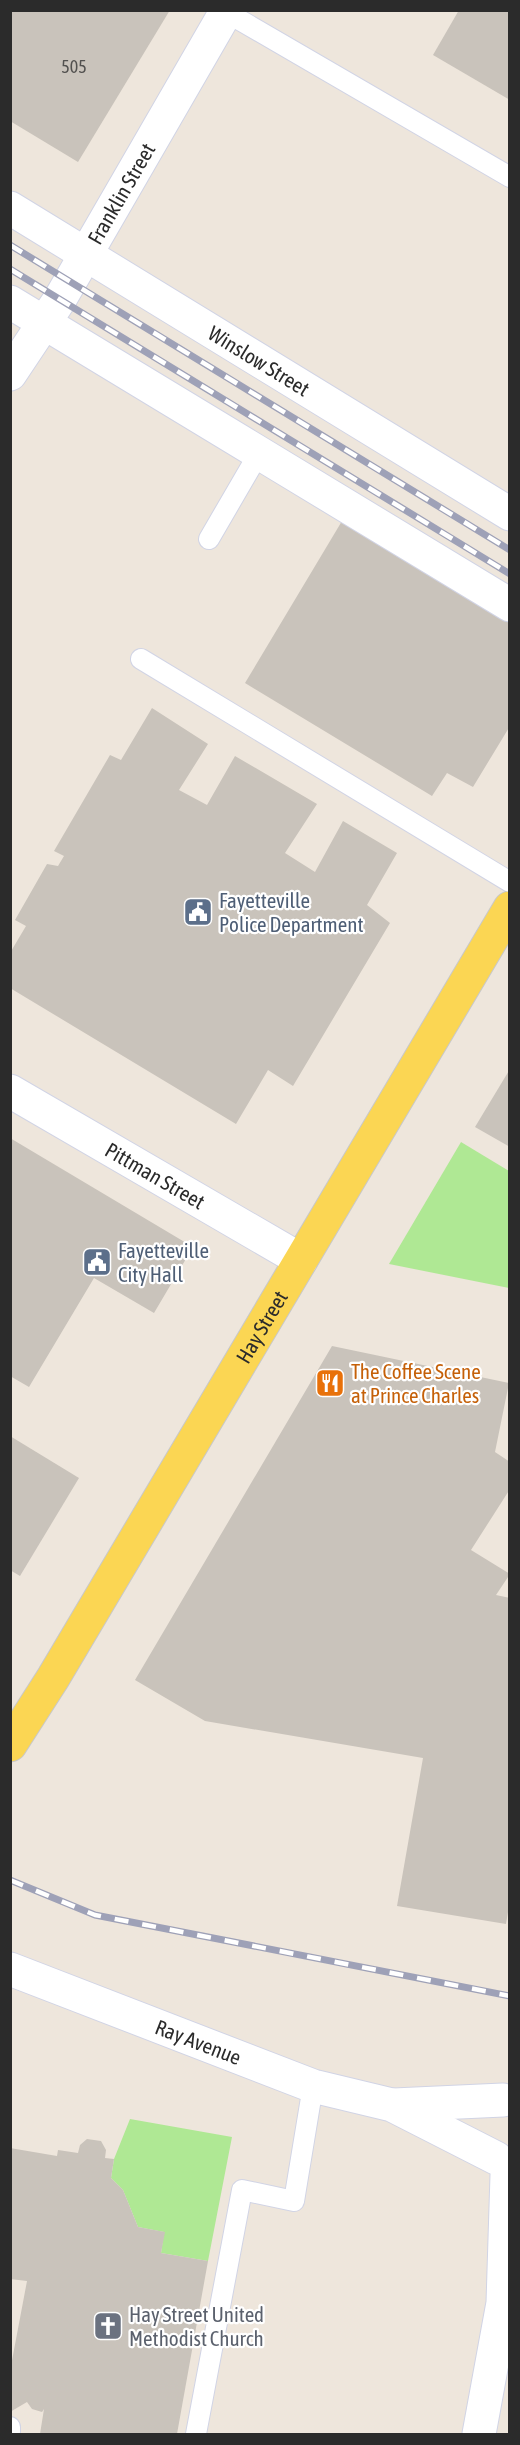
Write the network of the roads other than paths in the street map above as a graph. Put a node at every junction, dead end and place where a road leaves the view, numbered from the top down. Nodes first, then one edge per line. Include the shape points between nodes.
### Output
1 (226, 11) edge
2 (510, 177) edge
3 (10, 208) edge
4 (85, 253) junction
5 (10, 302) edge
6 (44, 323) junction
7 (10, 374) edge
8 (259, 453) junction
9 (510, 514) edge
10 (209, 539) dead end
11 (510, 605) edge
12 (141, 659) dead end
13 (510, 882) edge
14 (510, 908) edge
15 (10, 1091) edge
16 (301, 1260) junction
17 (10, 1745) edge
18 (10, 1969) edge
19 (313, 2086) junction
20 (506, 2097) edge
21 (392, 2105) junction
22 (504, 2170) edge
23 (506, 2296) edge
24 (10, 2427) edge
25 (10, 2432) edge
26 (196, 2434) edge
27 (479, 2434) edge

1 - 2 lane
1 - 4 street, Franklin Street
3 - 4 street, Winslow Street
4 - 6 street, Franklin Street
4 - 9 street, Winslow Street
5 - 6 street
6 - 7 street, Franklin Street
6 - 8 street
8 - 10 lane
8 - 11 street
12 - 13 lane
14 - 16 main road, Hay Street
15 - 16 street, Pittman Street
16 - 17 main road, Hay Street
18 - 19 street, Ray Avenue
19 - 21 street, Ray Avenue
19 - 26 lane via 294,2201 242,2190
20 - 21 street, Ray Avenue
20 - 22 street via 491,2128 491,2144
21 - 22 street, Ray Avenue
22 - 23 street
23 - 27 street
24 - 25 lane

